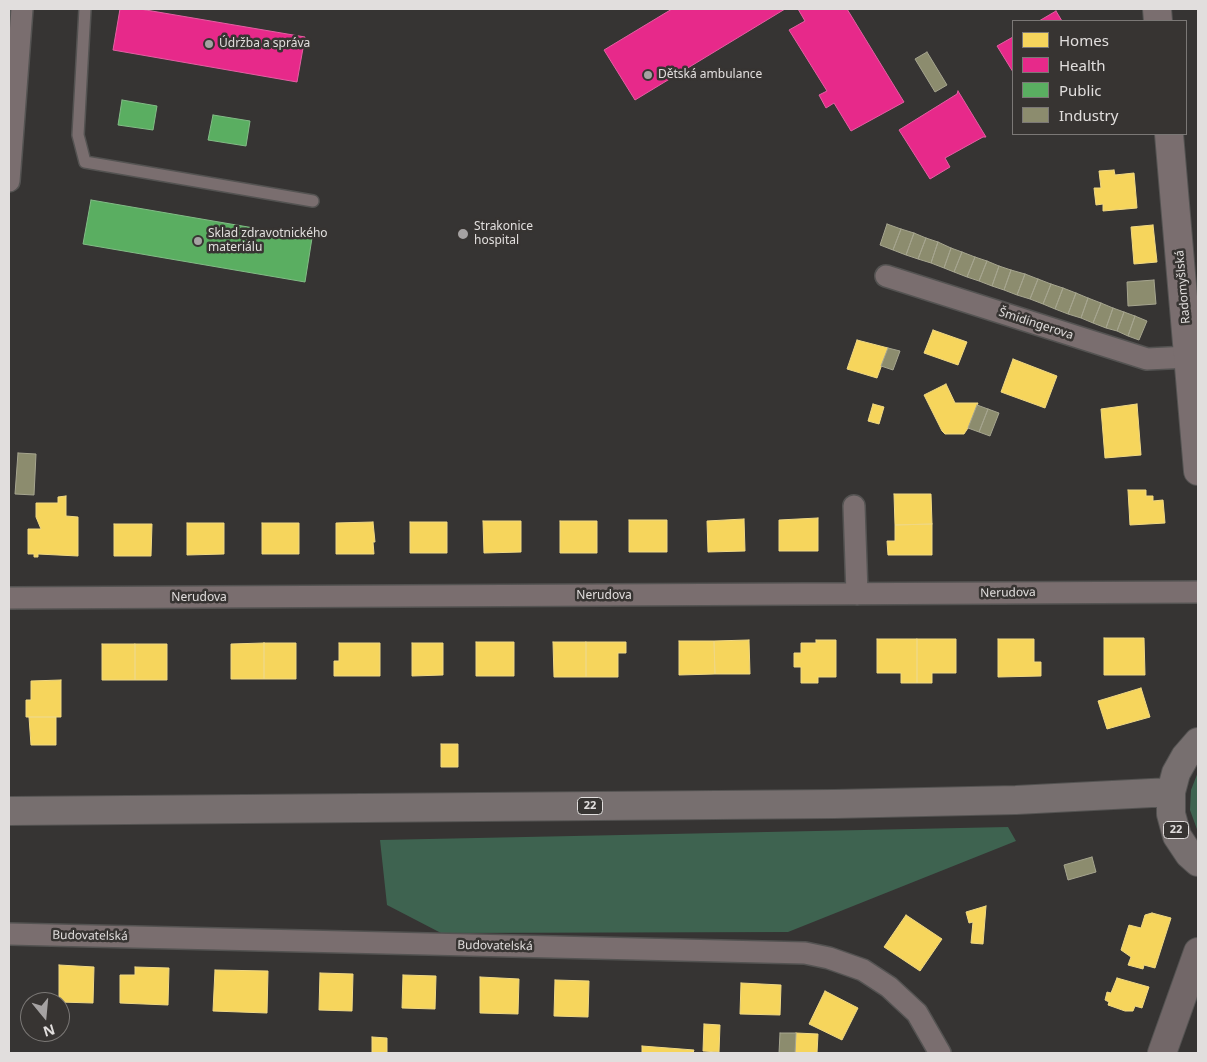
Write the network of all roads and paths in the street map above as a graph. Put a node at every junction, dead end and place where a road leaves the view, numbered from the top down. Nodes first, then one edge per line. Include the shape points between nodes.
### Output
1 (85, 9) edge
2 (17, 14) edge
3 (1169, 135) edge
4 (10, 140) edge
5 (9, 181) edge
6 (313, 201) dead end
7 (886, 276) dead end
8 (1189, 357) junction
9 (1195, 392) edge
10 (1198, 471) edge
11 (854, 506) dead end
12 (1198, 592) edge
13 (857, 594) junction
14 (9, 598) edge
15 (1198, 742) edge
16 (1171, 792) junction
17 (9, 811) edge
18 (1198, 862) edge
19 (9, 934) edge
20 (1198, 952) edge
21 (940, 1053) edge
22 (1162, 1053) edge

1 - 6 lane via 78,135 86,162
2 - 4 street
3 - 8 street, Radomyšlská
4 - 5 street
7 - 8 street, Šmidingerova via 1147,359
8 - 9 street, Radomyšlská
9 - 10 street, Radomyšlská
11 - 13 street
12 - 13 street, Nerudova
13 - 14 street, Nerudova
15 - 16 main road, 22 via 1176,773
16 - 17 main road, 22 via 834,804
16 - 18 main road, 22 via 1171,814 1177,836
19 - 21 street, Budovatelská via 805,954 829,958 862,970 889,987 917,1013
20 - 22 main road

